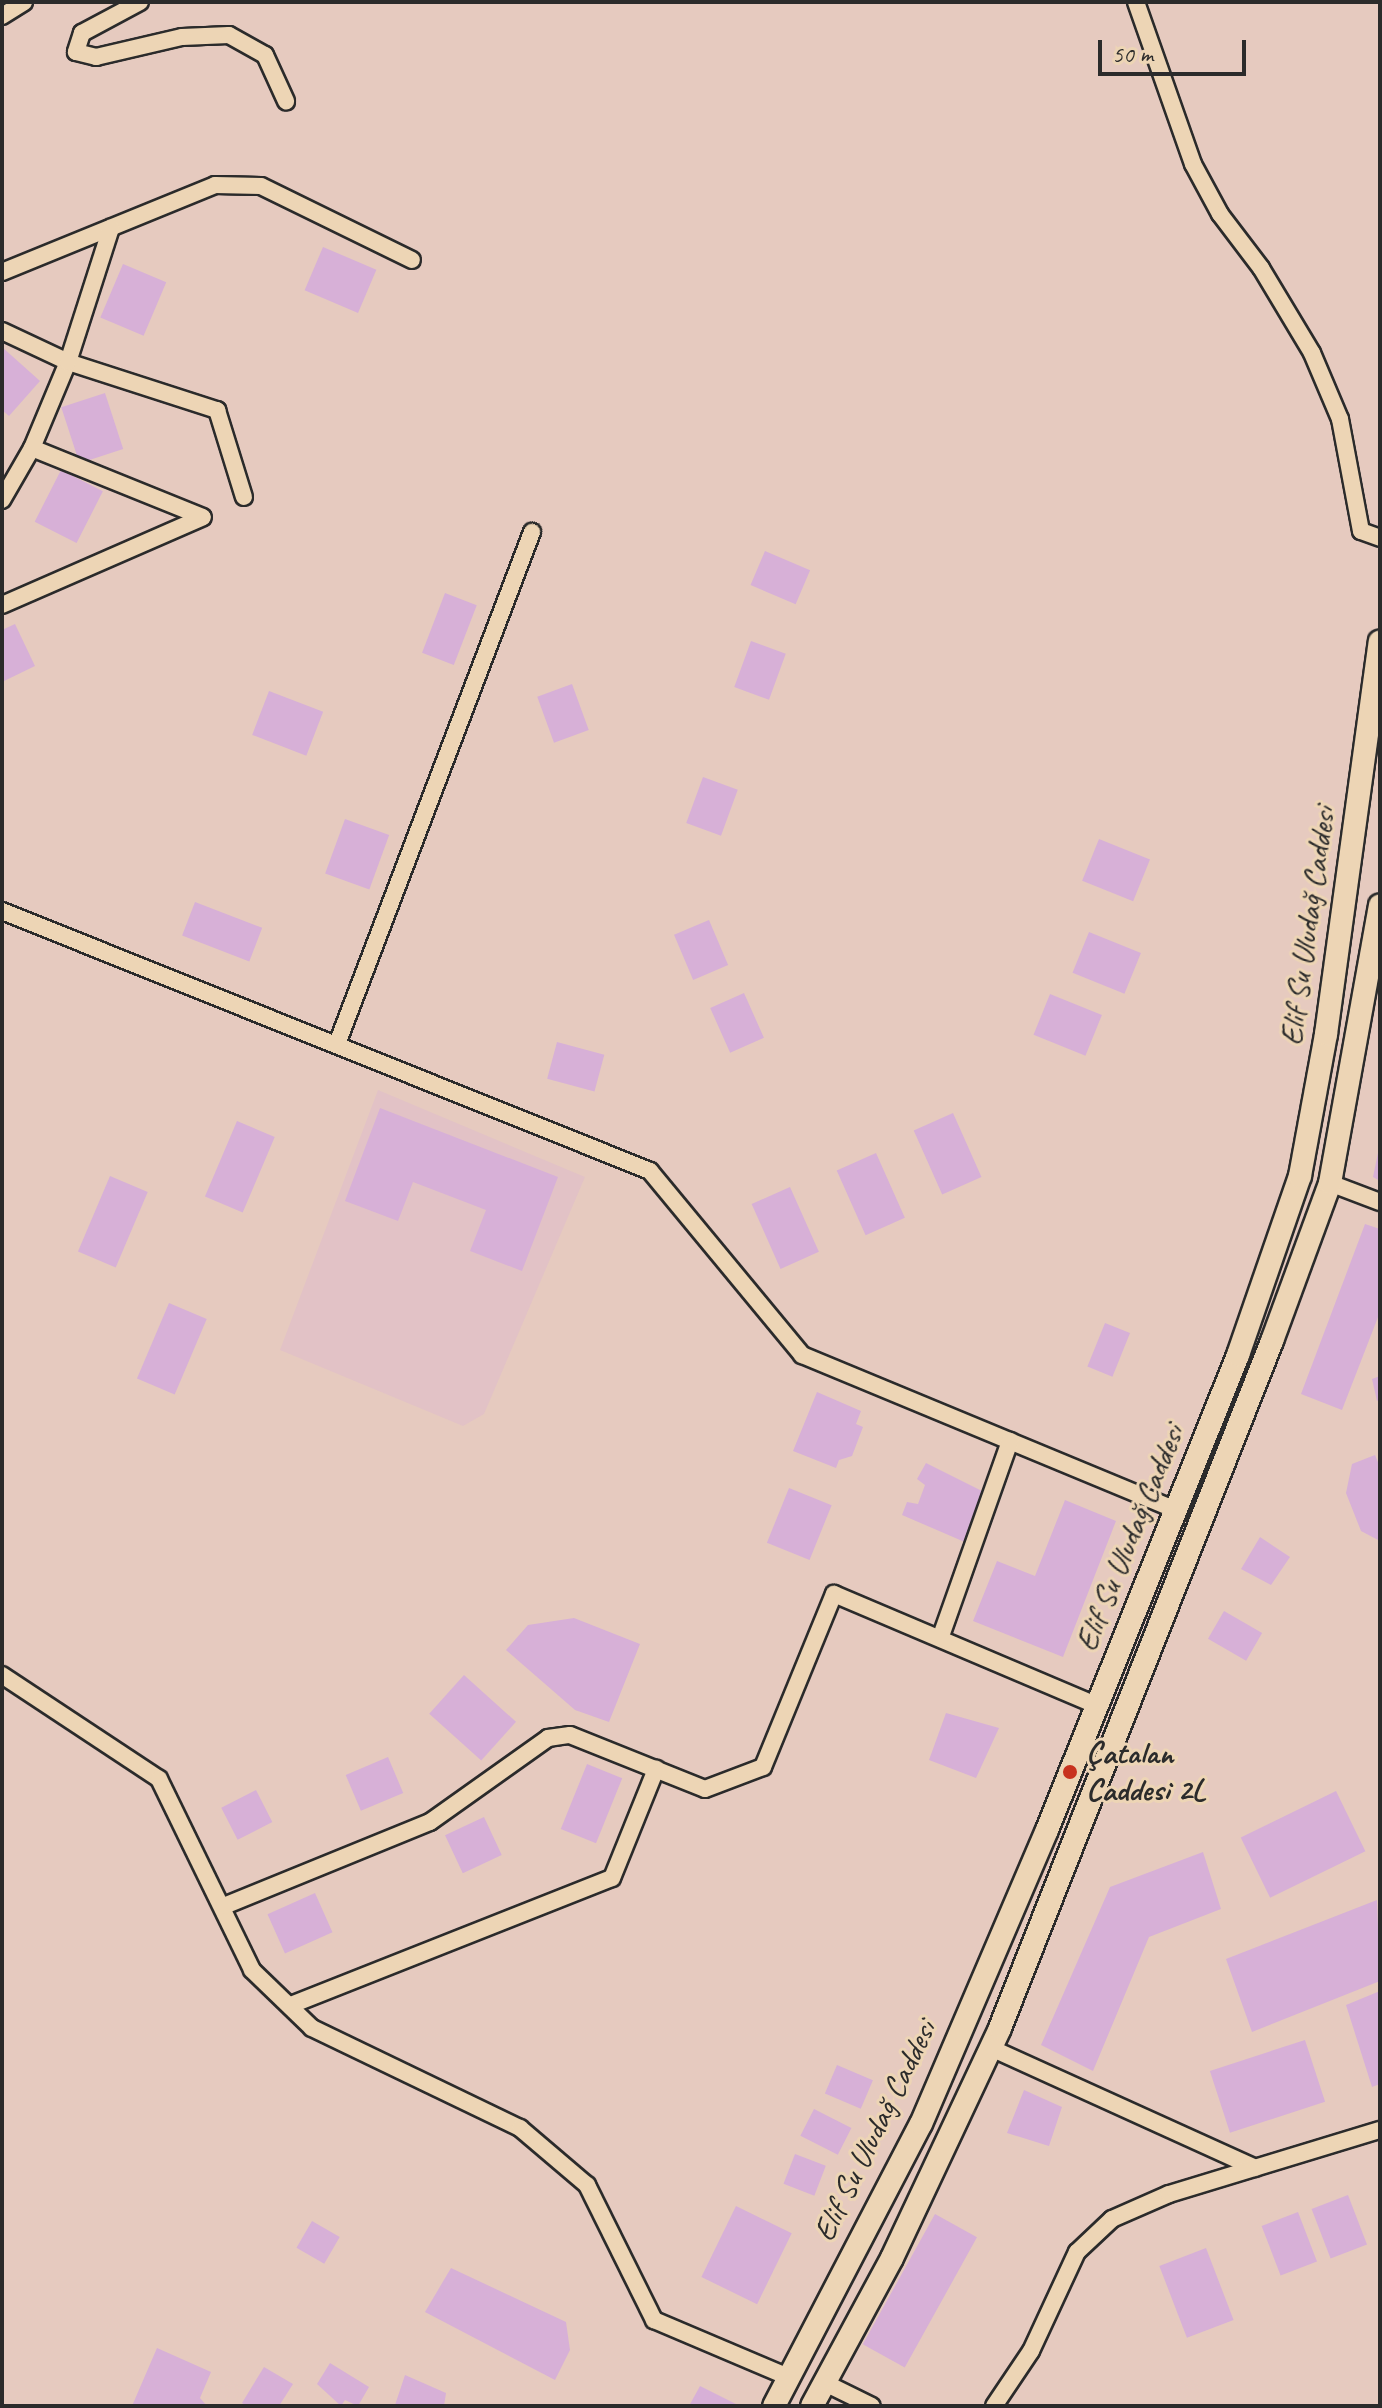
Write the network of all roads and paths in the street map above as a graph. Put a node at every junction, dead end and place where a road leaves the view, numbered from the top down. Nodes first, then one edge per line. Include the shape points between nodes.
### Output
1 (24, 2) edge
2 (140, 2) edge
3 (1136, 2) edge
4 (2, 16) edge
5 (286, 101) dead end
6 (111, 228) junction
7 (412, 260) dead end
8 (2, 272) edge
9 (2, 331) edge
10 (68, 362) junction
11 (32, 448) junction
12 (244, 497) dead end
13 (2, 500) edge
14 (532, 532) dead end
15 (1380, 538) edge
16 (2, 605) edge
17 (1380, 642) edge
18 (1380, 905) edge
19 (2, 911) edge
20 (337, 1044) junction
21 (1330, 1183) junction
22 (1380, 1202) edge
23 (1010, 1441) junction
24 (1178, 1511) junction
25 (941, 1636) junction
26 (2, 1675) edge
27 (1096, 1705) junction
28 (656, 1769) junction
29 (224, 1906) junction
30 (291, 2005) junction
31 (991, 2048) junction
32 (1380, 2130) edge
33 (1255, 2168) junction
34 (788, 2377) junction
35 (825, 2383) junction
36 (774, 2406) edge
37 (812, 2406) edge
38 (872, 2406) edge
39 (994, 2406) edge

1 - 4 street
2 - 5 street via 82,33 76,52 96,57 182,37 229,35 265,55
3 - 15 street via 1193,164 1312,353 1340,419 1361,531
6 - 7 street via 215,185 261,186
6 - 8 street
6 - 10 street
9 - 10 street
10 - 11 street
10 - 12 street via 217,410
11 - 13 street
11 - 16 street via 203,517
14 - 20 street
17 - 24 main road, Elif Su Uludağ Caddesi via 1326,1034 1300,1176
18 - 21 main road, Elif Su Uludağ Caddesi
19 - 20 street
20 - 23 street via 650,1171 802,1355
21 - 22 street
21 - 31 main road, Elif Su Uludağ Caddesi
23 - 24 street
23 - 25 street
24 - 27 main road, Elif Su Uludağ Caddesi
25 - 27 street
25 - 28 street via 834,1594 763,1767 705,1789
26 - 29 street via 159,1779
27 - 34 main road, Elif Su Uludağ Caddesi via 921,2124
28 - 29 street via 570,1735 548,1738 430,1822
28 - 30 street via 612,1878
29 - 30 street via 252,1970
30 - 34 street via 312,2028 520,2128 587,2185 654,2320
31 - 33 street
31 - 35 main road, Elif Su Uludağ Caddesi via 892,2258
32 - 33 street
33 - 39 street via 1169,2194 1112,2219 1077,2252 1031,2351
34 - 36 main road, Elif Su Uludağ Caddesi
35 - 37 main road, Elif Su Uludağ Caddesi
35 - 38 street

